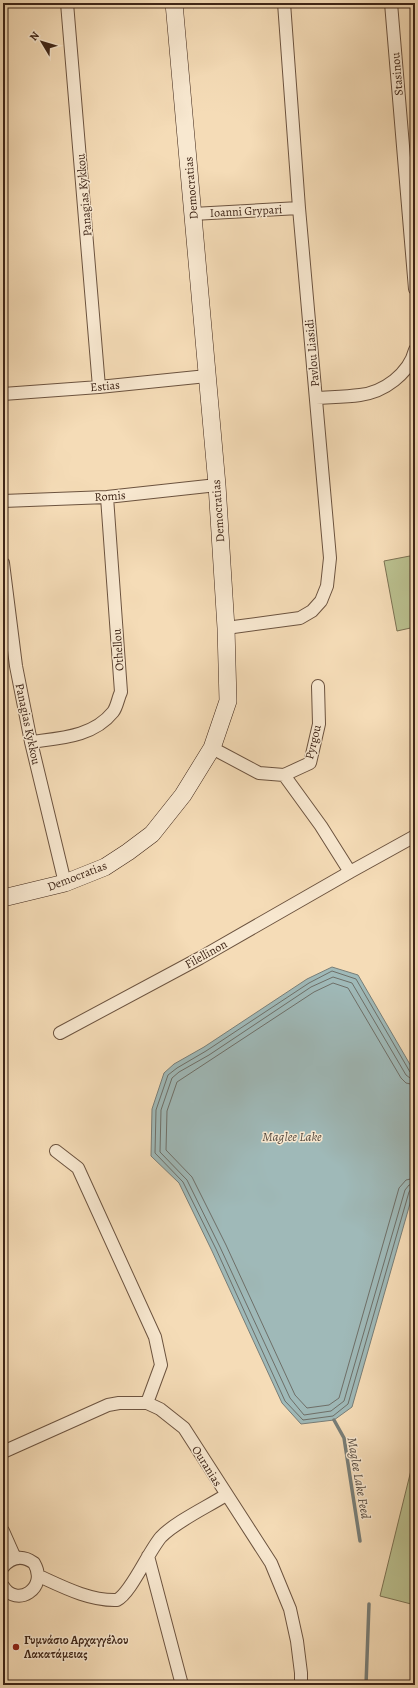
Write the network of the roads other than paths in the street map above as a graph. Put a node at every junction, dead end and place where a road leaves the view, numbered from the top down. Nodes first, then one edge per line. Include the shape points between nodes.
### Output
1 (67, 3) edge
2 (174, 3) edge
3 (284, 3) edge
4 (391, 3) edge
5 (300, 208) junction
6 (193, 214) junction
7 (415, 289) edge
8 (415, 350) edge
9 (207, 376) junction
10 (99, 387) junction
11 (3, 394) edge
12 (316, 398) junction
13 (217, 485) junction
14 (107, 497) junction
15 (3, 501) edge
16 (3, 563) edge
17 (226, 628) junction
18 (318, 686) dead end
19 (31, 742) junction
20 (212, 748) junction
21 (284, 775) junction
22 (415, 836) edge
23 (350, 872) junction
24 (65, 883) junction
25 (3, 898) edge
26 (60, 1033) dead end
27 (56, 1151) dead end
28 (147, 1403) junction
29 (3, 1452) edge
30 (226, 1495) junction
31 (3, 1531) edge
32 (148, 1556) junction
33 (15, 1558) junction
34 (3, 1567) edge
35 (39, 1576) junction
36 (3, 1586) edge
37 (182, 1685) edge
38 (301, 1685) edge

1 - 10 street, Panagias Kykkou
2 - 6 street, Democratias
3 - 5 street, Pavlou Liasidi
4 - 7 street, Stasinou
5 - 6 street, Ioanni Grypari
5 - 12 street, Pavlou Liasidi
6 - 9 street, Democratias
8 - 12 street via 404,371 393,382 377,390 361,395
9 - 10 street, Estias
9 - 13 street, Democratias
10 - 11 street, Estias
12 - 17 street, Pavlou Liasidi via 330,558 327,586 321,601 312,611 300,618
13 - 14 street, Romis
13 - 17 street, Democratias
14 - 15 street, Romis
14 - 19 street, Othellou via 121,692 114,711 98,726 73,736
16 - 19 street, Panagias Kykkou via 16,666
17 - 20 street, Democratias via 228,701
18 - 21 street, Pyrgou via 319,724 310,763
19 - 24 street, Panagias Kykkou
20 - 21 street, Pyrgou via 259,774
20 - 24 street, Democratias via 183,795 152,834 105,867
21 - 23 street
22 - 23 street, Filellinon
23 - 26 street, Filellinon via 200,958
24 - 25 street, Democratias
27 - 28 street via 78,1168 155,1338 161,1365
28 - 29 street, Ouranias via 108,1405
28 - 30 street, Ouranias via 160,1409 184,1428
30 - 32 street via 168,1530
30 - 38 street, Ouranias via 271,1563 290,1609 297,1641
31 - 33 street
32 - 35 street via 127,1591 117,1600 98,1599
32 - 37 street
33 - 34 street
33 - 35 street via 22,1557 34,1563
35 - 36 street via 33,1590 19,1596 11,1594

